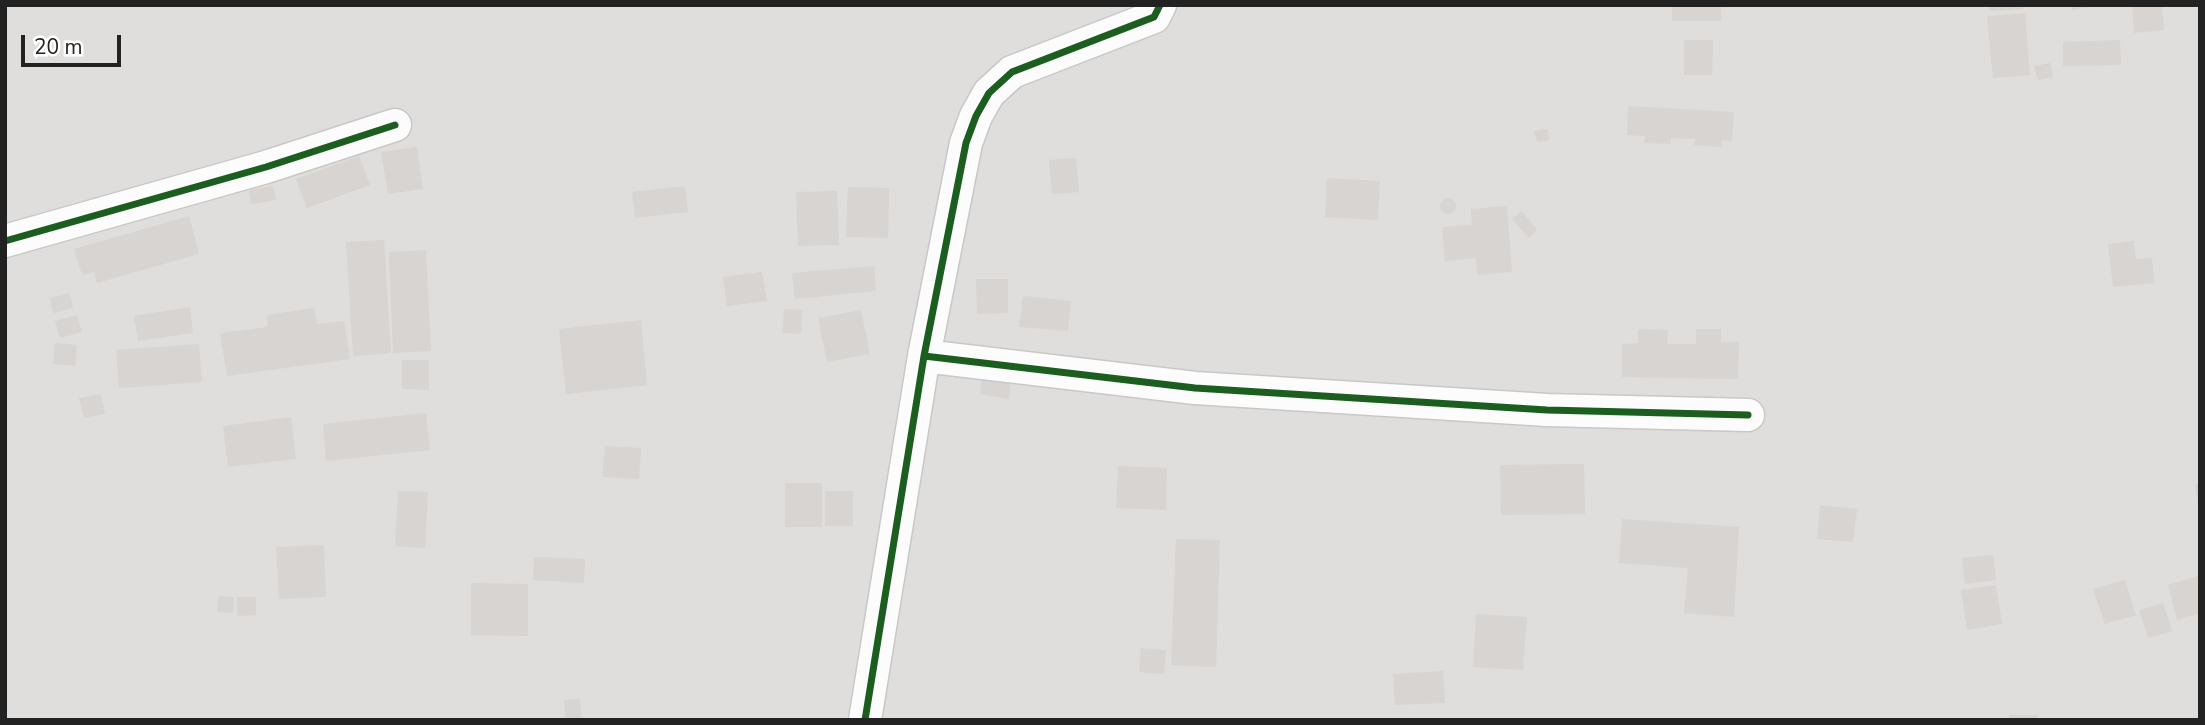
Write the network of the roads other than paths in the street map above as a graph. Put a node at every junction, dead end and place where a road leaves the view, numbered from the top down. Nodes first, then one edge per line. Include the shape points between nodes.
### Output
1 (1160, 5) edge
2 (395, 125) dead end
3 (5, 241) edge
4 (924, 356) junction
5 (1748, 415) dead end
6 (865, 720) edge

1 - 4 street via 1154,17 1012,72 989,93 966,142
2 - 3 street
4 - 5 street via 1195,388 1547,410
4 - 6 street

